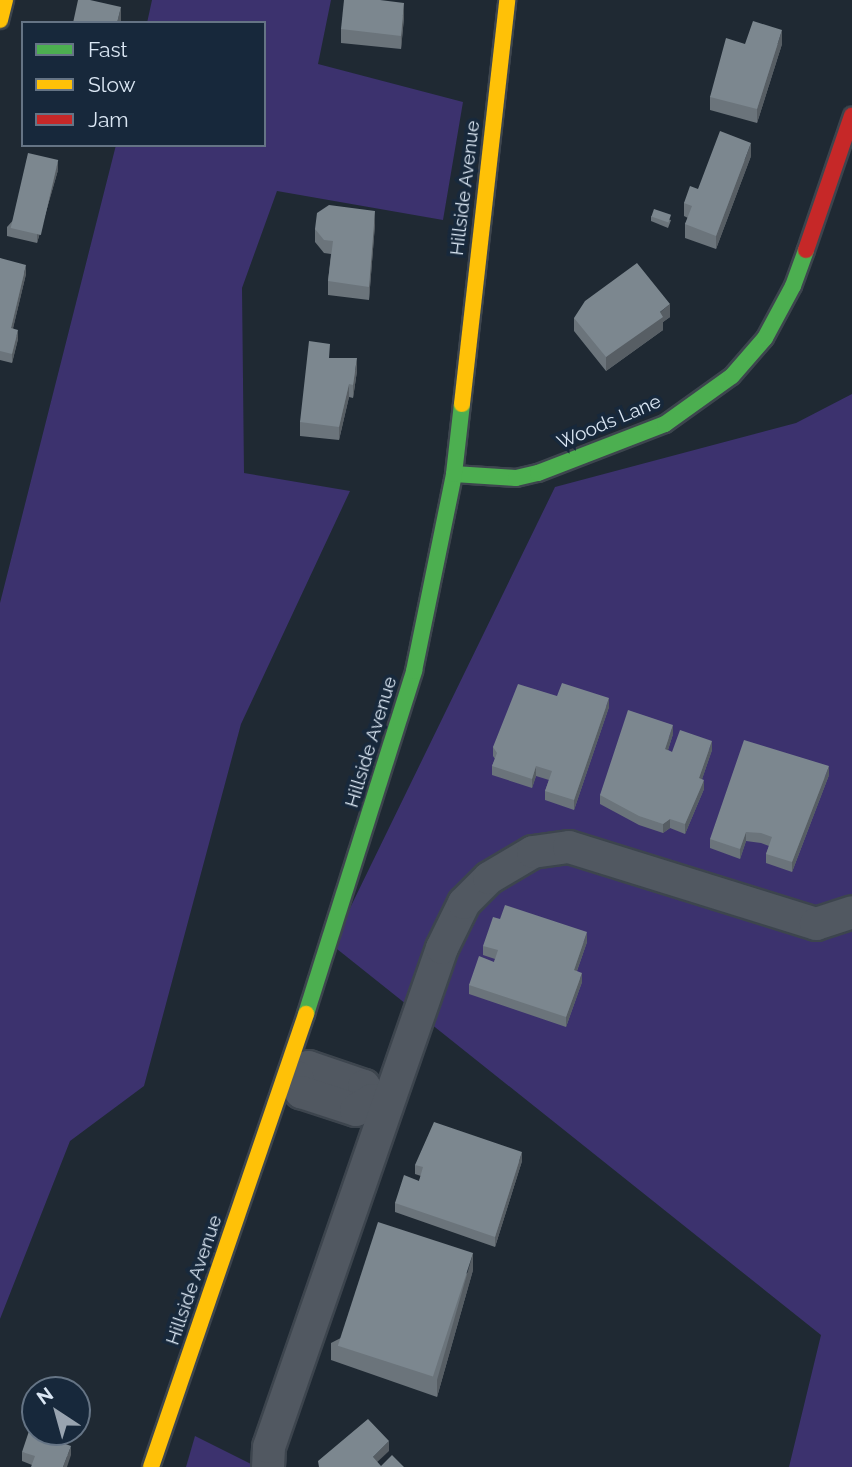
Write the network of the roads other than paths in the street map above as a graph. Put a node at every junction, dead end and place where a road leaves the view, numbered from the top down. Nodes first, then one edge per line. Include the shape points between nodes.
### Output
1 (5, 0) edge
2 (507, 0) edge
3 (0, 20) edge
4 (852, 116) edge
5 (454, 474) junction
6 (852, 912) edge
7 (292, 1075) junction
8 (380, 1103) junction
9 (151, 1467) edge
10 (268, 1467) edge

1 - 3 street
2 - 5 street, Hillside Avenue
4 - 5 street, Woods Lane via 793,286 765,338 732,376 665,424 538,473 516,478
5 - 7 street, Hillside Avenue via 414,671
6 - 8 street via 816,924 569,847 533,852 489,878 464,903
7 - 8 street via 301,1092 356,1110
7 - 9 street, Hillside Avenue
8 - 10 street via 269,1447

